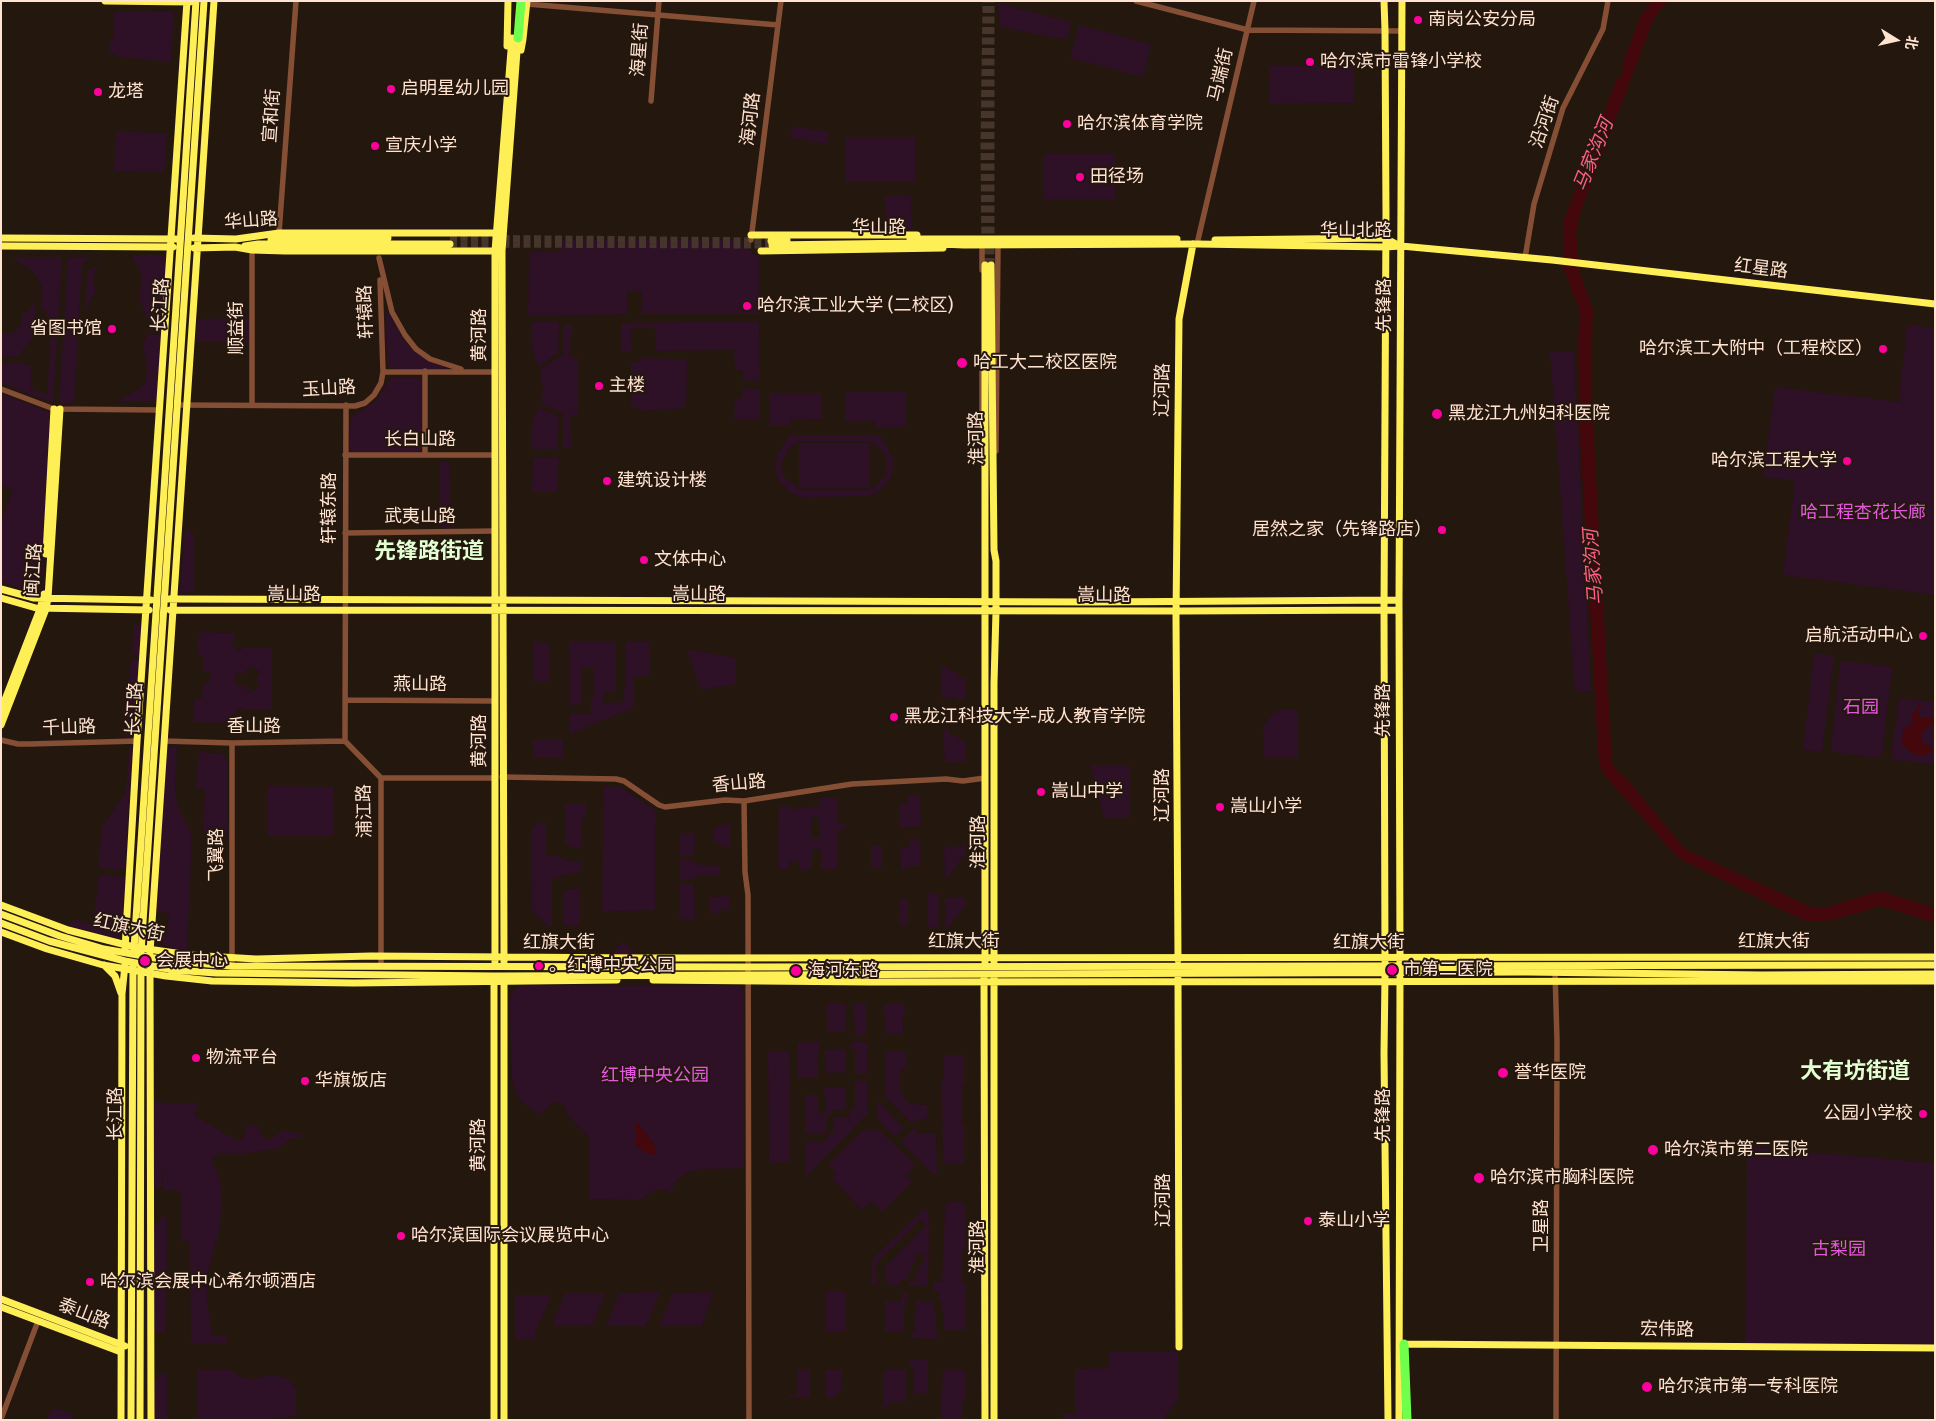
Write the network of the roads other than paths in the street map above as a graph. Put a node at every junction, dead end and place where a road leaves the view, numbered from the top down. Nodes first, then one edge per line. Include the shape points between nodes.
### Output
1 (105, 1) edge
2 (296, 1) edge
3 (508, 1) edge
4 (514, 1) edge
5 (659, 1) edge
6 (781, 1) edge
7 (1136, 1) edge
8 (1254, 1) edge
9 (1385, 1) edge
10 (1402, 1) edge
11 (1608, 1) edge
12 (187, 2) edge
13 (196, 2) edge
14 (204, 2) edge
15 (214, 2) edge
16 (525, 2) edge
17 (658, 15) junction
18 (778, 24) junction
19 (1248, 30) junction
20 (1385, 30) junction
21 (1402, 31) junction
22 (515, 38) junction
23 (509, 62) junction
24 (517, 62) junction
25 (651, 101) dead end
26 (279, 233) junction
27 (500, 233) junction
28 (1, 238) edge
29 (193, 238) junction
30 (751, 238) joint
31 (952, 238) junction
32 (1385, 238) junction
33 (172, 239) junction
34 (181, 239) junction
35 (236, 239) junction
36 (1196, 242) junction
37 (986, 243) junction
38 (998, 245) junction
39 (1, 246) edge
40 (964, 246) junction
41 (1401, 246) junction
42 (171, 247) junction
43 (235, 247) junction
44 (1385, 247) junction
45 (180, 248) junction
46 (188, 248) junction
47 (197, 248) junction
48 (252, 250) junction
49 (498, 251) junction
50 (761, 251) dead end
51 (379, 254) junction
52 (1525, 258) junction
53 (1935, 304) edge
54 (425, 371) junction
55 (468, 371) junction
56 (383, 372) junction
57 (495, 372) junction
58 (1, 389) edge
59 (177, 405) junction
60 (252, 405) junction
61 (186, 406) junction
62 (346, 406) junction
63 (57, 409) junction
64 (159, 410) junction
65 (345, 455) junction
66 (425, 455) junction
67 (495, 455) junction
68 (984, 485) junction
69 (993, 485) junction
70 (495, 531) junction
71 (345, 532) junction
72 (1, 589) edge
73 (1, 598) edge
74 (46, 598) junction
75 (173, 599) junction
76 (147, 600) junction
77 (156, 600) junction
78 (164, 600) junction
79 (345, 600) junction
80 (1385, 600) junction
81 (1399, 600) junction
82 (495, 601) junction
83 (503, 601) junction
84 (984, 601) junction
85 (996, 602) junction
86 (1179, 602) junction
87 (43, 609) junction
88 (146, 610) junction
89 (160, 610) junction
90 (172, 610) junction
91 (345, 610) junction
92 (495, 610) junction
93 (503, 610) junction
94 (984, 610) junction
95 (1384, 610) junction
96 (1399, 610) junction
97 (996, 611) junction
98 (1179, 611) junction
99 (345, 700) junction
100 (495, 701) junction
101 (1, 710) edge
102 (1, 725) edge
103 (1, 740) edge
104 (137, 741) junction
105 (164, 741) junction
106 (345, 741) junction
107 (232, 743) junction
108 (381, 778) junction
109 (499, 778) junction
110 (985, 778) junction
111 (744, 801) junction
112 (1, 905) edge
113 (1, 914) edge
114 (1, 923) edge
115 (127, 924) junction
116 (1, 932) edge
117 (151, 933) junction
118 (112, 942) junction
119 (126, 945) junction
120 (138, 947) junction
121 (150, 949) junction
122 (167, 952) junction
123 (125, 953) junction
124 (137, 955) junction
125 (381, 956) junction
126 (494, 957) junction
127 (504, 957) junction
128 (748, 957) junction
129 (994, 957) junction
130 (1180, 957) junction
131 (1935, 957) edge
132 (150, 958) junction
133 (985, 958) junction
134 (232, 962) junction
135 (103, 965) junction
136 (1935, 965) edge
137 (133, 966) junction
138 (381, 966) junction
139 (494, 966) junction
140 (504, 966) junction
141 (1400, 966) junction
142 (748, 967) junction
143 (150, 970) junction
144 (985, 970) junction
145 (994, 970) junction
146 (1385, 970) junction
147 (1555, 972) junction
148 (1180, 973) junction
149 (1935, 974) edge
150 (166, 976) junction
151 (748, 978) junction
152 (494, 979) junction
153 (504, 979) junction
154 (1400, 981) junction
155 (1555, 981) junction
156 (1935, 981) edge
157 (984, 982) junction
158 (994, 982) junction
159 (122, 994) junction
160 (150, 999) junction
161 (1, 1298) edge
162 (1, 1307) edge
163 (38, 1321) junction
164 (1401, 1344) junction
165 (1556, 1344) junction
166 (1181, 1347) dead end
167 (121, 1348) junction
168 (131, 1348) junction
169 (1935, 1348) edge
170 (140, 1351) junction
171 (154, 1352) junction
172 (1, 1419) edge
173 (121, 1420) edge
174 (131, 1420) edge
175 (140, 1420) edge
176 (151, 1420) edge
177 (494, 1420) edge
178 (504, 1420) edge
179 (750, 1420) edge
180 (985, 1420) edge
181 (994, 1420) edge
182 (1388, 1420) edge
183 (1399, 1420) edge
184 (1407, 1420) edge
185 (1556, 1420) edge

1 - 12 main road
2 - 26 street, 宣和街
3 - 23 main road, 黄河路
4 - 22 highway
5 - 17 street, 海星街
6 - 18 street, 海河路
7 - 19 street
8 - 19 street, 马端街
9 - 20 main road, 先锋路
10 - 21 main road, 先锋路
11 - 52 street, 沿河街 via 1603,29 1564,108 1534,204
12 - 13 main road
12 - 33 main road
13 - 14 main road
13 - 34 main road, 长江路
14 - 15 main road
14 - 29 main road, 长江路
15 - 29 main road
16 - 17 street
16 - 22 highway
16 - 24 main road, 黄河路 via 524,39
17 - 18 street
17 - 25 street, 海星街
18 - 30 street, 海河路
19 - 20 street
19 - 36 street, 马端街
20 - 21 street
20 - 32 main road, 先锋路
21 - 41 main road, 先锋路
22 - 23 main road, 黄河路
22 - 24 main road, 黄河路
23 - 27 main road, 黄河路
24 - 27 main road, 黄河路
26 - 27 main road, 华山路
26 - 35 main road, 华山路
27 - 49 main road, 黄河路
28 - 33 main road, 华山路
29 - 34 main road, 华山路
29 - 35 main road, 华山路
29 - 46 main road, 长江路
29 - 47 main road
30 - 31 main road, 华山路 via 931,235
31 - 37 main road
31 - 40 main road, 华山路 via 771,243
32 - 36 main road, 华山北路
32 - 41 main road, 华山北路
32 - 44 main road, 先锋路
33 - 34 main road, 华山路
33 - 42 main road
34 - 45 main road, 长江路
35 - 43 main road via 450,241
36 - 37 main road, 华山北路
36 - 38 main road, 华山北路
36 - 44 main road, 华山北路
36 - 86 main road, 辽河路 via 1183,319
37 - 38 main road, 华山北路
37 - 40 main road, 华山路
37 - 68 street via 981,443
38 - 69 street
39 - 42 main road, 华山路
40 - 50 main road via 927,250
41 - 44 main road, 华山北路
41 - 52 main road, 红星路
41 - 81 main road, 先锋路
42 - 45 main road, 华山路
42 - 64 main road
43 - 47 main road, 华山路
43 - 48 main road, 华山路
44 - 80 main road, 先锋路
45 - 46 main road, 华山路
45 - 77 main road, 长江路
46 - 47 main road, 华山路
46 - 59 main road, 长江路
47 - 61 main road
48 - 51 main road, 华山路
48 - 60 street, 顺益街
49 - 51 main road, 华山路
49 - 57 main road, 黄河路
49 - 83 main road, 黄河路
51 - 55 street via 392,312 411,343 430,359
51 - 56 street, 轩辕路
52 - 53 main road, 红星路
54 - 55 street
54 - 56 street
54 - 66 street
55 - 57 street
56 - 62 street, 玉山路 via 381,383 371,398 361,404
57 - 67 main road, 黄河路
58 - 63 street
59 - 61 street, 玉山路
59 - 78 main road, 长江路
60 - 61 street, 玉山路
60 - 62 street, 玉山路
61 - 75 main road
62 - 65 street, 轩辕东路
63 - 64 street
63 - 74 main road, 闽江路
64 - 76 main road
65 - 66 street, 长白山路
65 - 71 street, 轩辕东路
66 - 67 street, 长白山路
67 - 70 main road, 黄河路
68 - 69 main road, 淮河路 via 988,265
68 - 84 main road, 淮河路
69 - 85 main road, 淮河路
70 - 71 street, 武夷山路
70 - 82 main road, 黄河路
71 - 79 street, 轩辕东路
72 - 74 main road, 嵩山路
73 - 87 main road, 嵩山路
74 - 76 main road, 嵩山路
74 - 87 main road, 闽江路
75 - 78 main road, 嵩山路
75 - 79 main road, 嵩山路
75 - 90 main road
76 - 77 main road, 嵩山路
76 - 88 main road
77 - 78 main road, 嵩山路
77 - 89 main road, 长江路
78 - 89 main road, 长江路
79 - 82 main road, 嵩山路
79 - 91 street, 轩辕东路
80 - 81 main road, 嵩山路
80 - 86 main road, 嵩山路
80 - 95 main road, 先锋路
81 - 96 main road, 先锋路
82 - 83 main road, 嵩山路
82 - 92 main road, 黄河路
83 - 84 main road, 嵩山路
83 - 93 main road, 黄河路
84 - 85 main road, 嵩山路
84 - 94 main road, 淮河路
85 - 86 main road, 嵩山路
85 - 97 main road, 淮河路
86 - 98 main road, 辽河路
87 - 88 main road, 嵩山路
87 - 101 main road, 闽江路
87 - 102 main road, 闽江路
88 - 89 main road, 嵩山路
88 - 104 main road
89 - 90 main road, 嵩山路
89 - 120 main road, 长江路
90 - 91 main road, 嵩山路
90 - 105 main road
91 - 92 main road, 嵩山路
91 - 99 street
92 - 93 main road, 嵩山路
92 - 100 main road, 黄河路
93 - 94 main road, 嵩山路
93 - 109 main road, 黄河路
94 - 97 main road, 嵩山路
94 - 110 main road, 淮河路
95 - 96 main road, 嵩山路
95 - 98 main road, 嵩山路
95 - 146 main road, 先锋路
96 - 141 main road, 先锋路
97 - 98 main road, 嵩山路
97 - 129 main road, 淮河路
98 - 130 main road, 辽河路
99 - 100 street, 燕山路
99 - 106 street
100 - 109 main road, 黄河路
103 - 104 street, 千山路 via 18,744
104 - 115 main road
105 - 107 street, 香山路
105 - 117 main road
106 - 107 street, 香山路
106 - 108 street, 浦江路
107 - 134 street, 飞翼路
108 - 109 street, 香山路
108 - 125 street, 浦江路
109 - 111 street, 香山路 via 616,779 665,807
109 - 126 main road, 黄河路
109 - 127 main road, 黄河路
110 - 111 street, 香山路 via 852,784
110 - 133 main road, 淮河路
111 - 128 street
112 - 118 main road, 红旗大街 via 68,930
113 - 123 main road, 红旗大街 via 84,944
114 - 137 main road, 红旗大街
115 - 118 main road via 123,937
115 - 119 main road
116 - 135 main road, 红旗大街
117 - 121 main road
117 - 122 main road via 154,943
118 - 119 main road, 红旗大街
119 - 120 main road, 红旗大街
119 - 123 main road
120 - 121 main road, 红旗大街
120 - 124 main road, 长江路
121 - 122 main road, 红旗大街
121 - 132 main road
122 - 134 main road, 红旗大街
123 - 124 main road, 红旗大街
123 - 137 main road
124 - 132 main road, 红旗大街
124 - 137 main road, 长江路
125 - 126 main road, 红旗大街
125 - 134 main road, 红旗大街
125 - 138 street, 浦江路
126 - 127 main road, 红旗大街
126 - 139 main road, 黄河路
127 - 128 main road, 红旗大街
127 - 140 main road, 黄河路
128 - 133 main road, 红旗大街
128 - 142 street
129 - 130 main road, 红旗大街
129 - 133 main road, 红旗大街
129 - 145 main road, 淮河路
130 - 146 main road, 红旗大街
130 - 148 main road, 辽河路
131 - 141 main road, 红旗大街
132 - 134 main road, 红旗大街
132 - 143 main road
133 - 144 main road, 淮河路
134 - 138 main road, 红旗大街
135 - 137 main road, 红旗大街
135 - 159 main road via 116,976
136 - 141 main road, 红旗大街
137 - 143 main road, 红旗大街
137 - 159 main road
137 - 168 main road, 长江路
137 - 170 main road, 长江路
138 - 139 main road, 红旗大街
139 - 140 main road, 红旗大街
139 - 152 main road, 黄河路
140 - 142 main road, 红旗大街
140 - 153 main road, 黄河路
141 - 146 main road, 红旗大街
141 - 147 main road, 红旗大街
141 - 154 main road, 先锋路
142 - 144 main road, 红旗大街
142 - 151 street
143 - 150 main road, 红旗大街
143 - 152 main road, 红旗大街
143 - 160 main road
144 - 145 main road, 红旗大街
144 - 151 main road, 红旗大街
144 - 157 main road, 淮河路
145 - 148 main road, 红旗大街
145 - 158 main road, 淮河路
146 - 148 main road, 红旗大街
146 - 148 main road, 红旗大街
146 - 154 main road, 红旗大街
146 - 182 main road, 先锋路
147 - 149 main road, 红旗大街
147 - 155 street, 卫星路
148 - 158 main road, 红旗大街
148 - 166 main road, 辽河路
150 - 152 main road, 红旗大街 via 236,982
150 - 160 main road via 154,983
151 - 153 main road, 红旗大街
151 - 157 main road, 红旗大街
151 - 179 street
152 - 153 main road, 红旗大街
152 - 177 main road, 黄河路
153 - 178 main road, 黄河路
154 - 155 main road, 红旗大街
154 - 164 main road, 先锋路
155 - 156 main road, 红旗大街
155 - 165 street, 卫星路
157 - 158 main road, 红旗大街
157 - 180 main road, 淮河路
158 - 181 main road, 淮河路
159 - 167 main road
160 - 171 main road
161 - 167 main road, 泰山路
162 - 163 main road, 泰山路
163 - 167 main road, 泰山路
163 - 172 street
164 - 165 main road, 宏伟路
164 - 183 main road, 先锋路
164 - 184 highway
165 - 169 main road, 宏伟路
165 - 185 street, 卫星路
167 - 168 main road, 泰山路
167 - 173 main road
168 - 170 main road, 泰山路
168 - 174 main road, 长江路
170 - 171 main road, 泰山路
170 - 175 main road, 长江路
171 - 176 main road

